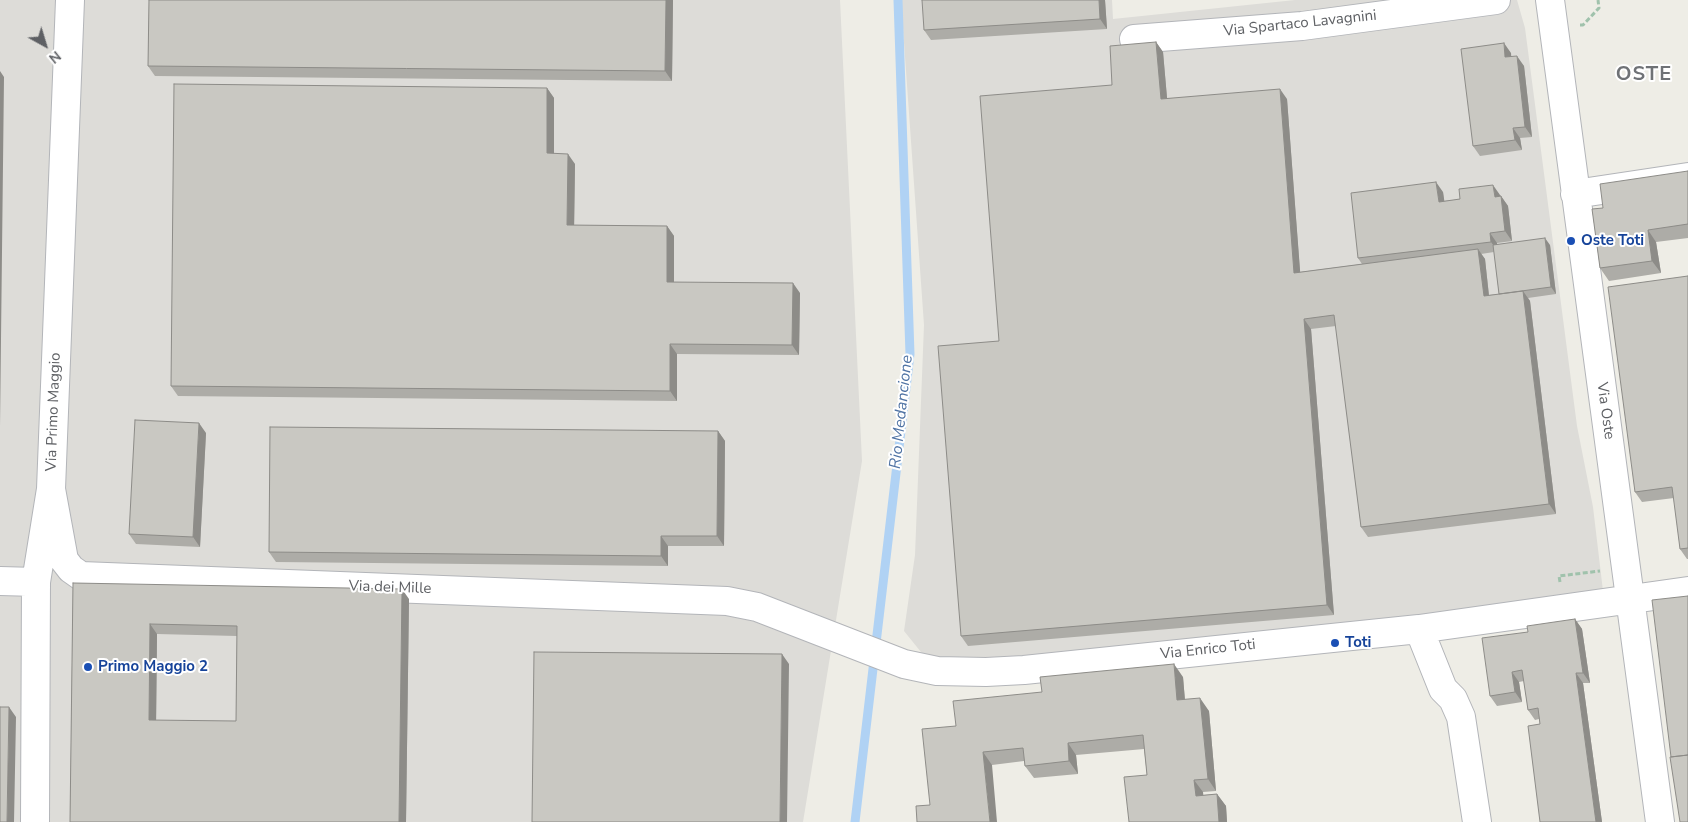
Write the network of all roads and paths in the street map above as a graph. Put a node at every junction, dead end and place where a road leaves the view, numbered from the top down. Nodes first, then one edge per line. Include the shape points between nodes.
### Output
1 (70, 0) edge
2 (1496, 0) edge
3 (1550, 0) edge
4 (1134, 39) dead end
5 (1688, 177) edge
6 (1575, 194) junction
7 (51, 488) junction
8 (0, 581) edge
9 (36, 582) junction
10 (1688, 591) edge
11 (1631, 598) junction
12 (792, 620) joint
13 (1419, 629) junction
14 (35, 822) edge
15 (1477, 822) edge
16 (1660, 822) edge

1 - 7 street, Via Primo Maggio
2 - 4 street, Via Spartaco Lavagnini via 1302,26
3 - 6 street, Via Oste
5 - 6 street
6 - 11 street, Via Oste
7 - 9 street, Via Primo Maggio
7 - 12 street, Via dei Mille via 64,560 81,576 727,601 757,607
8 - 9 street
9 - 14 street, Via Primo Maggio
10 - 11 street, Via Enrico Toti
11 - 13 street, Via Enrico Toti
11 - 16 street, Via Oste
12 - 13 street, Via Enrico Toti via 904,664 937,671 986,672
13 - 15 street via 1443,689 1461,717

